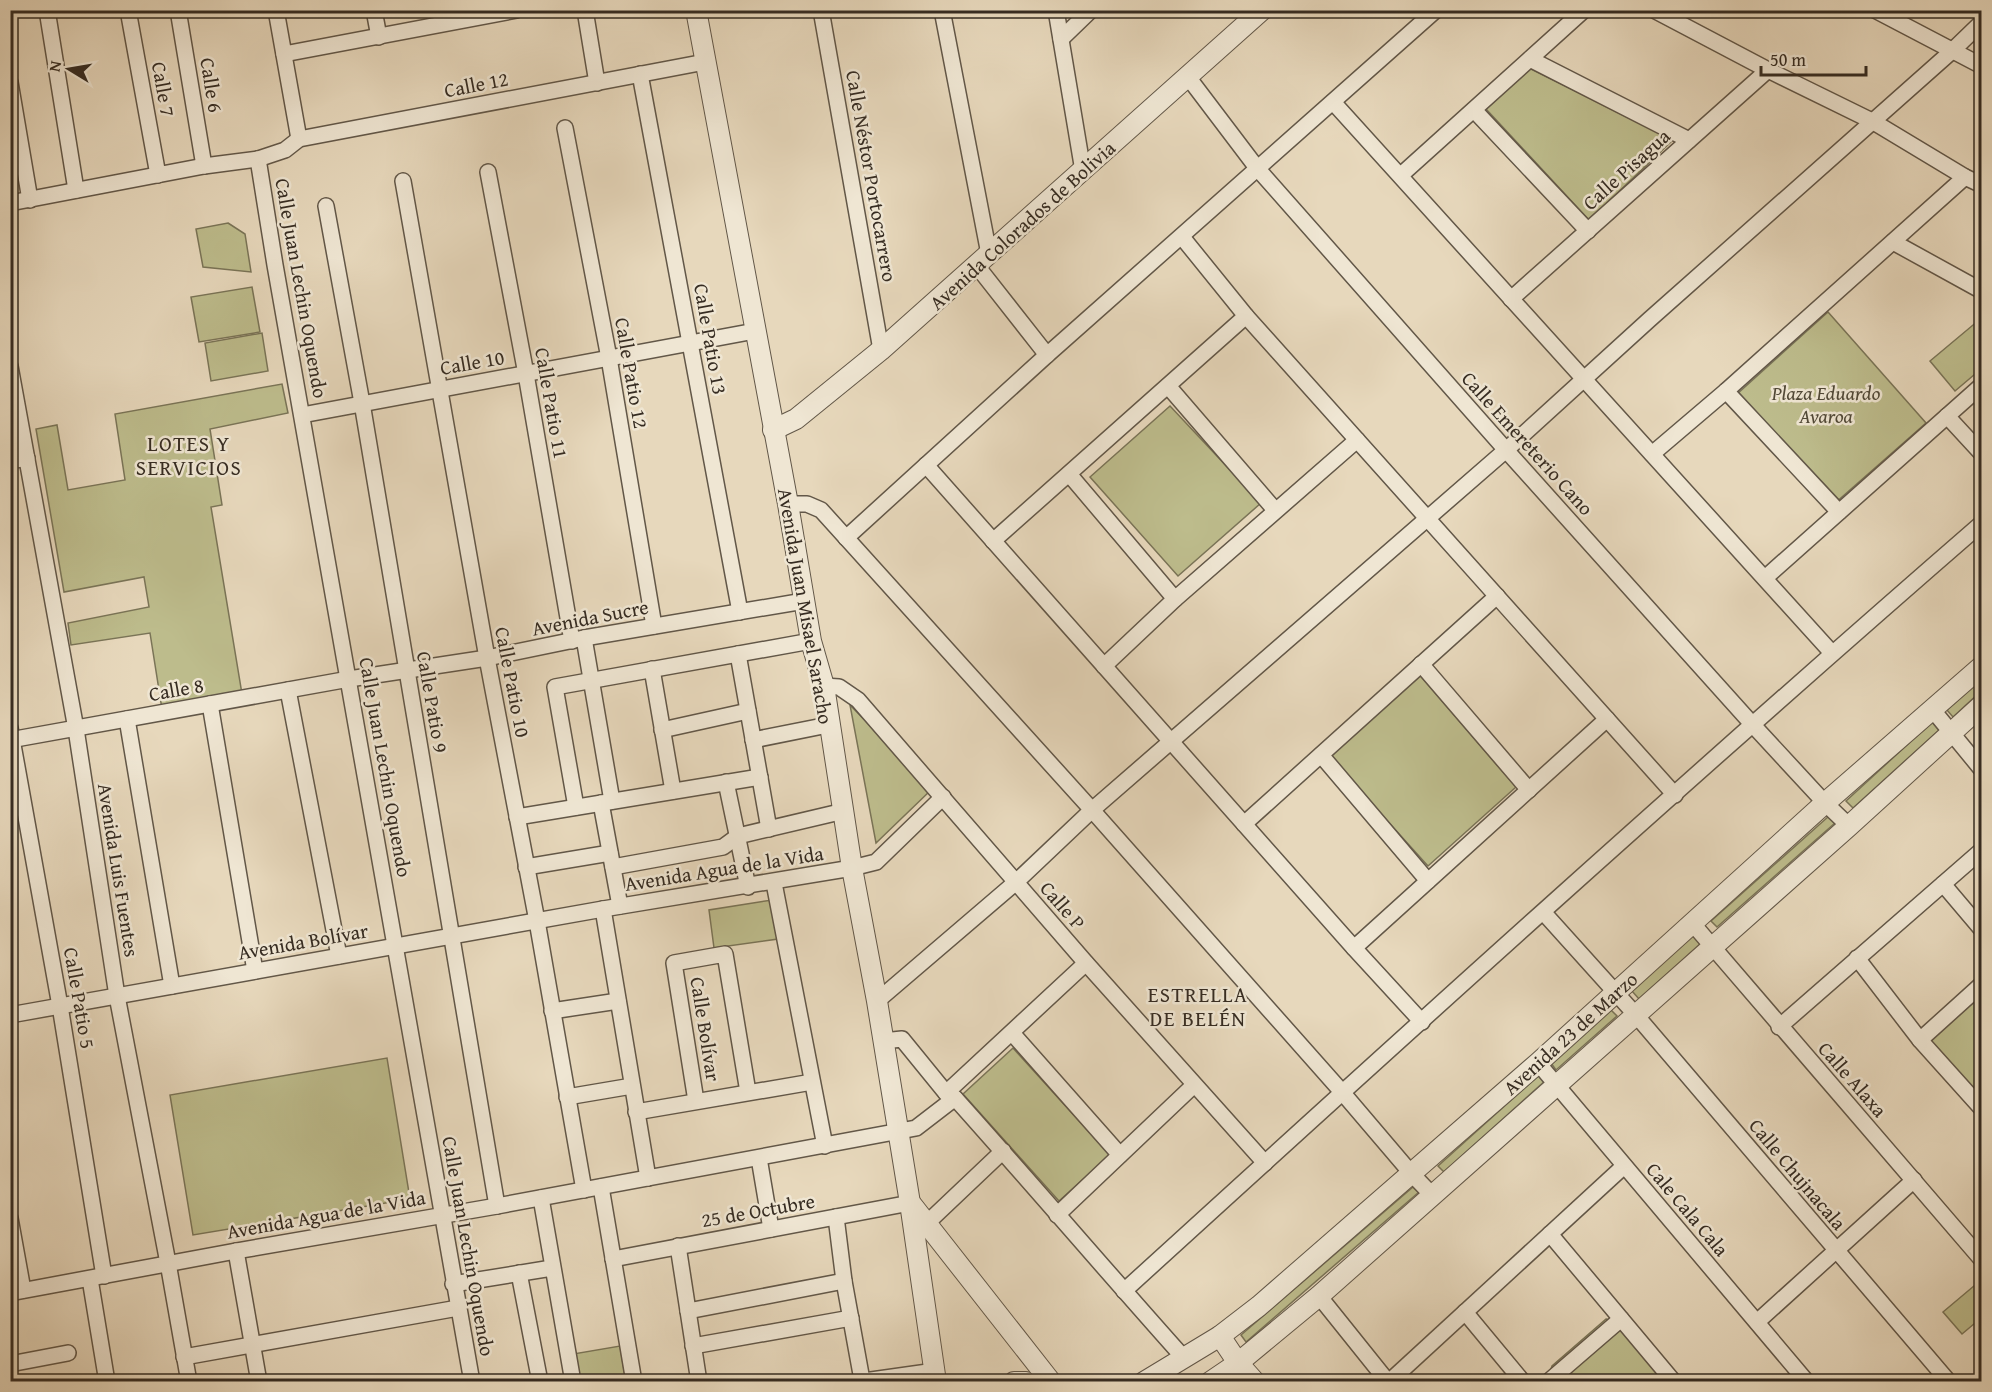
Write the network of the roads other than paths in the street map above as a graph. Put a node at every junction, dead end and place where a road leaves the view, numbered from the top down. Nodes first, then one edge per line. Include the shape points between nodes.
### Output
1 (47, 10) edge
2 (128, 10) edge
3 (178, 10) edge
4 (276, 10) edge
5 (374, 10) edge
6 (517, 10) edge
7 (585, 10) edge
8 (696, 10) edge
9 (821, 10) edge
10 (942, 10) edge
11 (1056, 10) edge
12 (1091, 10) edge
13 (1262, 10) edge
14 (1436, 10) edge
15 (1584, 10) edge
16 (1654, 10) edge
17 (1875, 10) edge
18 (487, 14) edge
19 (1982, 22) edge
20 (379, 37) junction
21 (1060, 39) junction
22 (1952, 51) junction
23 (284, 54) junction
24 (1530, 59) junction
25 (705, 62) junction
26 (1982, 66) edge
27 (1768, 70) junction
28 (640, 74) junction
29 (1188, 76) junction
30 (10, 82) edge
31 (597, 82) junction
32 (1333, 102) junction
33 (1474, 110) junction
34 (1872, 121) junction
35 (565, 128) dead end
36 (299, 139) junction
37 (1689, 141) junction
38 (258, 159) junction
39 (204, 166) junction
40 (1257, 168) junction
41 (1083, 171) junction
42 (488, 172) dead end
43 (158, 175) junction
44 (1401, 176) junction
45 (1965, 177) junction
46 (403, 181) dead end
47 (1982, 185) edge
48 (76, 190) junction
49 (30, 200) junction
50 (10, 203) edge
51 (326, 206) dead end
52 (1588, 231) junction
53 (1182, 237) junction
54 (1893, 242) junction
55 (983, 260) junction
56 (1982, 291) edge
57 (1511, 299) junction
58 (1246, 316) junction
59 (755, 331) junction
60 (690, 344) junction
61 (881, 350) junction
62 (1047, 355) junction
63 (609, 358) junction
64 (10, 366) edge
65 (526, 374) junction
66 (1583, 380) junction
67 (1168, 386) junction
68 (1982, 386) edge
69 (440, 389) junction
70 (1726, 391) junction
71 (362, 403) junction
72 (302, 415) junction
73 (1947, 416) junction
74 (773, 430) junction
75 (1357, 440) junction
76 (1506, 450) junction
77 (1652, 454) junction
78 (1982, 454) edge
79 (27, 458) junction
80 (10, 461) edge
81 (926, 465) junction
82 (1069, 474) junction
83 (788, 504) junction
84 (1275, 510) junction
85 (1839, 512) junction
86 (1428, 519) junction
87 (1982, 523) edge
88 (846, 538) junction
89 (993, 542) junction
90 (1765, 578) junction
91 (1497, 596) junction
92 (1174, 599) junction
93 (804, 601) junction
94 (740, 612) junction
95 (654, 626) junction
96 (578, 640) junction
97 (811, 641) junction
98 (1832, 653) junction
99 (738, 654) junction
100 (487, 658) junction
101 (1421, 664) junction
102 (1104, 666) junction
103 (1982, 666) edge
104 (652, 669) junction
105 (406, 670) junction
106 (349, 679) junction
107 (591, 680) junction
108 (824, 686) junction
109 (288, 690) junction
110 (210, 704) junction
111 (1982, 705) edge
112 (1932, 709) junction
113 (748, 711) junction
114 (127, 719) junction
115 (1608, 719) junction
116 (828, 724) junction
117 (1752, 724) junction
118 (76, 729) junction
119 (662, 730) junction
120 (1952, 732) junction
121 (11, 736) edge
122 (753, 740) junction
123 (1171, 742) junction
124 (1320, 755) junction
125 (1982, 770) edge
126 (760, 777) junction
127 (726, 782) junction
128 (1529, 790) junction
129 (673, 791) junction
130 (1675, 795) junction
131 (942, 797) junction
132 (607, 802) junction
133 (1825, 803) junction
134 (576, 807) junction
135 (1092, 810) junction
136 (844, 811) junction
137 (517, 817) junction
138 (1244, 824) junction
139 (1849, 826) junction
140 (769, 829) junction
141 (738, 836) junction
142 (1982, 850) edge
143 (611, 860) junction
144 (526, 867) junction
145 (852, 868) junction
146 (1428, 881) junction
147 (774, 882) junction
148 (1016, 882) junction
149 (1943, 884) junction
150 (748, 887) junction
151 (620, 906) junction
152 (603, 909) junction
153 (1544, 913) junction
154 (537, 921) junction
155 (1693, 924) junction
156 (1982, 930) edge
157 (453, 936) junction
158 (396, 946) junction
159 (1712, 946) junction
160 (1354, 948) junction
161 (339, 956) junction
162 (1857, 958) junction
163 (1086, 963) junction
164 (255, 971) junction
165 (1982, 984) edge
166 (172, 986) junction
167 (1616, 992) junction
168 (117, 996) junction
169 (618, 1001) junction
170 (877, 1001) junction
171 (60, 1006) junction
172 (552, 1011) junction
173 (1635, 1014) junction
174 (10, 1015) edge
175 (1422, 1022) junction
176 (1779, 1027) junction
177 (1012, 1033) junction
178 (1920, 1040) junction
179 (883, 1041) junction
180 (1538, 1063) junction
181 (812, 1082) junction
182 (1194, 1085) junction
183 (1557, 1085) junction
184 (632, 1086) junction
185 (748, 1092) junction
186 (1342, 1092) junction
187 (951, 1095) junction
188 (567, 1097) junction
189 (696, 1101) junction
190 (1982, 1109) edge
191 (636, 1112) junction
192 (898, 1130) junction
193 (825, 1146) junction
194 (1003, 1151) junction
195 (1120, 1155) junction
196 (759, 1158) junction
197 (1265, 1162) junction
198 (1624, 1166) junction
199 (1411, 1173) junction
200 (648, 1178) junction
201 (1914, 1180) junction
202 (602, 1187) junction
203 (584, 1190) junction
204 (1432, 1195) junction
205 (541, 1198) junction
206 (910, 1203) junction
207 (497, 1206) junction
208 (442, 1215) junction
209 (1057, 1215) junction
210 (836, 1217) junction
211 (10, 1218) edge
212 (926, 1224) junction
213 (771, 1229) junction
214 (1550, 1234) junction
215 (678, 1246) junction
216 (236, 1251) junction
217 (1836, 1251) junction
218 (613, 1259) junction
219 (1982, 1260) edge
220 (168, 1263) junction
221 (552, 1268) junction
222 (519, 1273) junction
223 (97, 1278) junction
224 (844, 1281) junction
225 (453, 1284) junction
226 (1124, 1291) junction
227 (17, 1292) edge
228 (1319, 1296) junction
229 (458, 1308) junction
230 (688, 1311) junction
231 (1465, 1312) junction
232 (850, 1318) junction
233 (1621, 1319) junction
234 (1757, 1322) junction
235 (1220, 1336) junction
236 (252, 1345) junction
237 (693, 1346) junction
238 (68, 1353) dead end
239 (184, 1357) junction
240 (1183, 1357) junction
241 (1238, 1363) junction
242 (10, 1364) edge
243 (936, 1376) edge
244 (860, 1381) edge
245 (107, 1382) edge
246 (189, 1382) edge
247 (259, 1382) edge
248 (472, 1382) edge
249 (540, 1382) edge
250 (573, 1382) edge
251 (634, 1382) edge
252 (699, 1382) edge
253 (1014, 1382) edge
254 (1026, 1382) edge
255 (1051, 1382) edge
256 (1144, 1382) edge
257 (1210, 1382) edge
258 (1255, 1382) edge
259 (1389, 1382) edge
260 (1524, 1382) edge
261 (1548, 1382) edge
262 (1674, 1382) edge
263 (1807, 1382) edge
264 (1949, 1382) edge

1 - 48 street
2 - 43 street, Calle 7
3 - 39 street, Calle 6
4 - 23 street
5 - 20 street
6 - 18 street
7 - 31 street
8 - 25 street, Avenida Juan Misael Saracho
9 - 61 street, Calle Néstor Portocarrero
10 - 55 street
11 - 21 street
12 - 21 street
13 - 29 street, Avenida Colorados de Bolivia
14 - 32 street
15 - 24 street
16 - 27 street
17 - 22 street
18 - 20 street
19 - 22 street
20 - 23 street
21 - 41 street
22 - 26 street
22 - 34 street
23 - 36 street
24 - 33 street
24 - 37 street
25 - 28 street, Calle 12
25 - 59 street, Avenida Juan Misael Saracho
27 - 34 street
27 - 37 street, Calle Pisagua
28 - 31 street, Calle 12
28 - 60 street, Calle Patio 13
29 - 40 street, Calle Emereterio Cano
29 - 41 street, Avenida Colorados de Bolivia
30 - 49 street
31 - 36 street, Calle 12
32 - 40 street
32 - 44 street
33 - 44 street
33 - 52 street
34 - 45 street
34 - 66 street
35 - 63 street, Calle Patio 12
36 - 38 street, Calle 12 via 285,150
37 - 52 street, Calle Pisagua
38 - 39 street, Calle 12
38 - 72 street, Calle Juan Lechin Oquendo
39 - 43 street, Calle 12
40 - 53 street
40 - 76 street, Calle Emereterio Cano
41 - 55 street, Avenida Colorados de Bolivia
42 - 65 street, Calle Patio 11
43 - 48 street, Calle 12
44 - 57 street
45 - 47 street
45 - 54 street
46 - 69 street, Calle Patio 10
48 - 49 street, Calle 12
49 - 50 street, Calle 12
51 - 71 street, Calle Patio 9
52 - 57 street, Calle Pisagua
53 - 58 street
53 - 62 street
54 - 56 street
54 - 70 street
55 - 61 street, Avenida Colorados de Bolivia
55 - 62 street
57 - 66 street
58 - 67 street
58 - 75 street
59 - 60 street, Calle 10
59 - 74 street, Avenida Juan Misael Saracho
60 - 63 street, Calle 10
60 - 94 street, Calle Patio 13
61 - 74 street, Avenida Colorados de Bolivia via 796,419
62 - 81 street
63 - 65 street, Calle 10
63 - 95 street, Calle Patio 12
64 - 79 street, Avenida Luis Fuentes
65 - 69 street, Calle 10
65 - 96 street, Calle Patio 11
66 - 76 street
66 - 77 street
67 - 82 street
67 - 84 street
68 - 73 street
69 - 71 street, Calle 10
69 - 100 street, Calle Patio 10
70 - 77 street
70 - 85 street
71 - 72 street, Calle 10
71 - 105 street, Calle Patio 9
72 - 106 street, Calle Juan Lechin Oquendo
73 - 78 street
73 - 85 street
74 - 83 street, Avenida Juan Misael Saracho
75 - 84 street
75 - 86 street
76 - 86 street
76 - 117 street, Calle Emereterio Cano
77 - 90 street
79 - 80 street
79 - 118 street, Avenida Luis Fuentes
81 - 88 street
81 - 89 street
82 - 89 street
82 - 92 street
83 - 88 street via 807,504 820,510
83 - 93 street, Avenida Juan Misael Saracho
84 - 92 street
85 - 90 street
86 - 91 street
86 - 123 street
87 - 98 street
88 - 135 street
89 - 102 street
90 - 98 street
91 - 101 street
91 - 115 street
92 - 102 street
93 - 94 street, Avenida Sucre
93 - 97 street, Avenida Juan Misael Saracho
94 - 95 street, Avenida Sucre
95 - 96 street, Avenida Sucre
96 - 100 street, Avenida Sucre
96 - 107 street, Calle Patio 11
97 - 99 street
97 - 108 street, Avenida Juan Misael Saracho
98 - 117 street
99 - 104 street
99 - 113 street
100 - 105 street, Avenida Sucre
100 - 137 street, Calle Patio 10
101 - 124 street
101 - 128 street
102 - 123 street
103 - 112 street, Avenida 23 de Marzo
104 - 107 street
104 - 119 street
105 - 106 street, Avenida Sucre
105 - 157 street, Calle Patio 9
106 - 109 street, Calle 8
106 - 158 street, Calle Juan Lechin Oquendo
107 - 132 street, Calle Patio 11
107 - 134 street via 555,687
108 - 116 street, Avenida Juan Misael Saracho
108 - 131 street, Calle P via 839,687 858,700
109 - 110 street, Calle 8
109 - 161 street
110 - 114 street, Calle 8
110 - 164 street
111 - 120 street, Avenida 23 de Marzo
112 - 120 street
112 - 133 street, Avenida 23 de Marzo
113 - 119 street
113 - 122 street
114 - 118 street, Calle 8
114 - 166 street
115 - 128 street
115 - 130 street
116 - 122 street
116 - 136 street, Avenida Juan Misael Saracho
117 - 130 street
117 - 133 street, Calle Emereterio Cano
118 - 121 street, Calle 8
118 - 168 street, Avenida Luis Fuentes
119 - 129 street
120 - 125 street
120 - 139 street, Avenida 23 de Marzo
121 - 171 street, Calle Patio 5
122 - 126 street
123 - 135 street
123 - 138 street
124 - 138 street
124 - 146 street
126 - 127 street
126 - 140 street
127 - 129 street
127 - 141 street
128 - 146 street
129 - 132 street
130 - 153 street
131 - 145 street, Avenida Agua de la Vida via 876,862
131 - 148 street, Calle P
132 - 134 street
132 - 143 street, Calle Patio 11
133 - 139 street, Calle Emereterio Cano
133 - 155 street, Avenida 23 de Marzo
134 - 137 street
135 - 148 street
135 - 186 street
136 - 140 street
136 - 145 street, Avenida Juan Misael Saracho
137 - 144 street, Calle Patio 10
138 - 160 street
139 - 159 street, Avenida 23 de Marzo
140 - 141 street
141 - 143 street via 723,847
141 - 150 street
142 - 149 street
143 - 144 street
143 - 151 street, Calle Patio 11
144 - 154 street, Calle Patio 10
145 - 147 street, Avenida Agua de la Vida
145 - 170 street, Avenida Juan Misael Saracho
146 - 160 street
147 - 150 street, Avenida Agua de la Vida
147 - 181 street
148 - 163 street, Calle P
148 - 170 street
149 - 156 street
149 - 162 street
150 - 151 street, Avenida Agua de la Vida
151 - 152 street, Avenida Agua de la Vida
152 - 154 street, Avenida Bolívar
152 - 169 street
153 - 167 street, Calle Chujnacala
153 - 175 street
154 - 157 street, Avenida Bolívar
154 - 172 street, Calle Patio 10
155 - 159 street, Calle Alaxa
155 - 167 street, Avenida 23 de Marzo
157 - 158 street, Avenida Bolívar
157 - 207 street, Calle Patio 9
158 - 161 street, Avenida Bolívar
158 - 208 street, Calle Juan Lechin Oquendo
159 - 173 street, Avenida 23 de Marzo
159 - 176 street, Calle Alaxa
160 - 175 street
161 - 164 street, Avenida Bolívar
162 - 176 street
162 - 178 street
163 - 177 street, Avenida Agua de la Vida
163 - 182 street, Calle P
164 - 166 street, Avenida Bolívar
165 - 178 street
166 - 168 street, Avenida Bolívar
167 - 173 street, Calle Chujnacala
167 - 180 street, Avenida 23 de Marzo
168 - 171 street, Avenida Bolívar
168 - 220 street, Avenida Luis Fuentes
169 - 172 street
169 - 184 street
170 - 179 street, Avenida Juan Misael Saracho
171 - 174 street, Avenida Bolívar
171 - 223 street, Calle Patio 5
172 - 188 street, Calle Patio 10
173 - 183 street, Avenida 23 de Marzo
173 - 217 street, Calle Chujnacala
175 - 186 street
176 - 201 street, Calle Alaxa
177 - 187 street, Avenida Agua de la Vida
177 - 195 street
178 - 190 street
179 - 187 street via 902,1039
179 - 192 street, Avenida Juan Misael Saracho
180 - 183 street, Cale Cala Cala
180 - 199 street, Avenida 23 de Marzo
181 - 185 street
181 - 193 street
182 - 195 street
182 - 197 street, Calle P
183 - 198 street, Cale Cala Cala
183 - 204 street, Avenida 23 de Marzo
184 - 188 street
184 - 191 street
185 - 189 street
185 - 189 street, Calle Bolívar via 725,954 674,963
186 - 197 street
186 - 199 street
187 - 192 street, Avenida Agua de la Vida via 916,1128
187 - 194 street
188 - 203 street, Calle Patio 10
189 - 191 street
191 - 200 street
192 - 193 street, Avenida Agua de la Vida
192 - 206 street, Avenida Juan Misael Saracho
193 - 196 street, Avenida Agua de la Vida
194 - 209 street
194 - 212 street
195 - 209 street
196 - 200 street, Avenida Agua de la Vida
196 - 213 street
197 - 226 street
198 - 214 street
198 - 234 street, Cale Cala Cala
199 - 204 street
199 - 235 street, Avenida 23 de Marzo
200 - 202 street, Avenida Agua de la Vida
201 - 217 street
201 - 219 street, Calle Alaxa
202 - 203 street, Avenida Agua de la Vida
202 - 218 street
203 - 205 street, Avenida Agua de la Vida
204 - 228 street, Avenida 23 de Marzo
205 - 207 street, Avenida Agua de la Vida
205 - 221 street
206 - 210 street, 25 de Octubre
206 - 212 street, Avenida Juan Misael Saracho
206 - 243 street, Avenida Juan Misael Saracho
207 - 208 street, Avenida Agua de la Vida
208 - 216 street, Avenida Agua de la Vida
208 - 225 street, Calle Juan Lechin Oquendo
209 - 226 street
210 - 213 street, 25 de Octubre
210 - 224 street
211 - 227 street
212 - 255 street, Avenida Juan Misael Saracho
213 - 215 street, 25 de Octubre
214 - 231 street
214 - 233 street
215 - 218 street, 25 de Octubre
215 - 230 street
216 - 220 street, Avenida Agua de la Vida
216 - 236 street
217 - 234 street
217 - 264 street, Calle Chujnacala
218 - 251 street
220 - 223 street, Avenida Agua de la Vida
220 - 239 street, Avenida Luis Fuentes
221 - 222 street
221 - 250 street
222 - 225 street
222 - 249 street
223 - 227 street, Avenida Agua de la Vida
223 - 245 street, Calle Patio 5
224 - 230 street
224 - 232 street
225 - 229 street, Calle Juan Lechin Oquendo
226 - 240 street
228 - 241 street, Avenida 23 de Marzo
228 - 259 street
229 - 236 street
229 - 248 street, Calle Juan Lechin Oquendo
230 - 237 street
231 - 259 street
231 - 260 street
232 - 237 street
232 - 244 street
233 - 261 street
233 - 262 street
234 - 263 street, Cale Cala Cala
235 - 240 street, Avenida 23 de Marzo
235 - 241 street
236 - 239 street
236 - 247 street
237 - 252 street
238 - 242 street
239 - 246 street, Avenida Luis Fuentes
240 - 256 street, Avenida 23 de Marzo
241 - 257 street, Avenida 23 de Marzo
241 - 258 street
243 - 244 street
253 - 254 street

